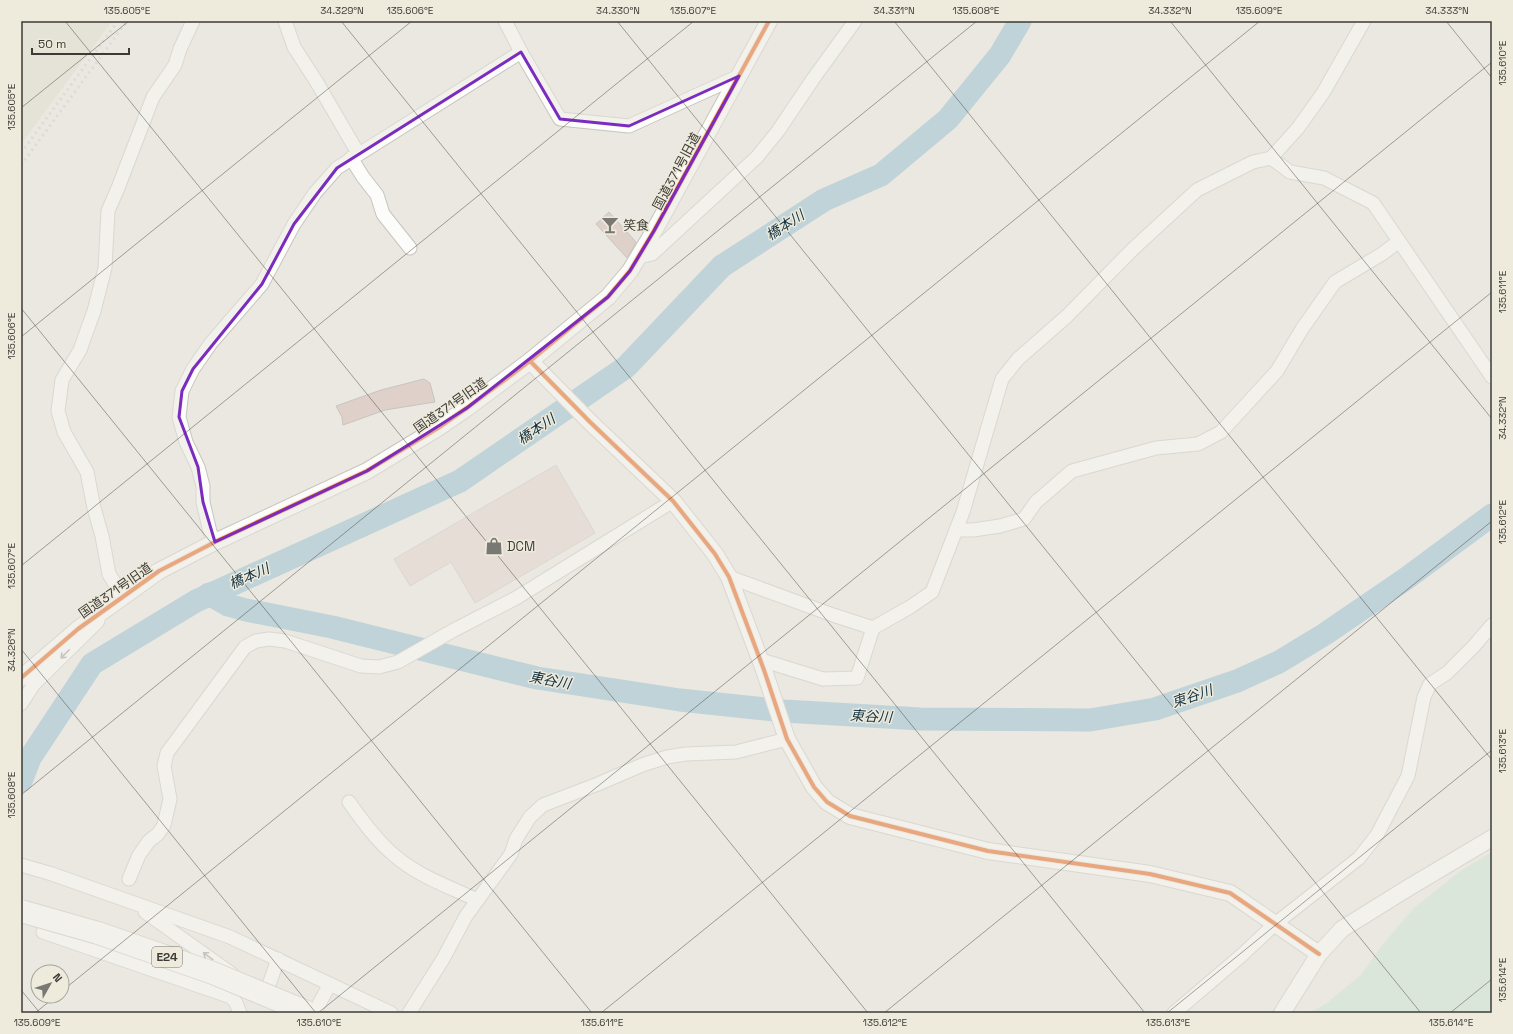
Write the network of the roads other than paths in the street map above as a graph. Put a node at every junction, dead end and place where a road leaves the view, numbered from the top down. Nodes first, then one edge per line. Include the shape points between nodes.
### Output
1 (193, 21) edge
2 (285, 21) edge
3 (505, 21) edge
4 (769, 21) edge
5 (856, 21) edge
6 (1364, 21) edge
7 (521, 52) junction
8 (738, 76) junction
9 (355, 156) junction
10 (1271, 158) junction
11 (1398, 242) junction
12 (410, 248) dead end
13 (638, 258) junction
14 (530, 361) junction
15 (1492, 377) edge
16 (673, 501) junction
17 (956, 530) junction
18 (215, 542) junction
19 (729, 577) junction
20 (123, 597) junction
21 (1492, 625) edge
22 (873, 628) junction
23 (762, 665) junction
24 (21, 678) edge
25 (21, 704) edge
26 (785, 733) junction
27 (349, 802) dead end
28 (1492, 838) edge
29 (21, 865) edge
30 (128, 879) dead end
31 (477, 900) junction
32 (132, 902) junction
33 (21, 911) edge
34 (1275, 924) junction
35 (43, 932) dead end
36 (1319, 954) junction
37 (278, 959) junction
38 (330, 984) junction
39 (264, 999) junction
40 (240, 1013) edge
41 (284, 1013) edge
42 (309, 1013) edge
43 (314, 1013) edge
44 (391, 1013) edge
45 (409, 1013) edge
46 (1174, 1013) edge
47 (1282, 1013) edge

1 - 20 street via 175,65 153,97 108,211 105,268 94,311 80,350 62,380 58,411 64,432 87,472 109,574
2 - 9 street via 294,47 316,80
3 - 7 street
4 - 8 street, 国道371号旧道
5 - 13 street via 757,157 652,254
6 - 10 street via 1323,93 1298,128
7 - 8 street via 560,118 629,126
7 - 9 street
8 - 13 street, 国道371号旧道
9 - 12 street via 363,177 378,195 383,214
9 - 18 street via 337,168 315,193 294,224 262,284 211,343 182,391 179,417 186,442 198,467 203,486 203,502
10 - 11 street via 1290,172 1324,178 1372,203
10 - 17 street via 1253,162 1197,190 1133,248 1067,316 1018,359 1002,379
11 - 15 street
11 - 17 street via 1335,282 1277,371 1221,432 1198,444 1156,448 1072,471 1036,502 1024,519 1000,526
13 - 14 street, 国道371号旧道 via 630,272 608,297
14 - 16 street
14 - 18 street, 国道371号旧道 via 438,428 367,471
16 - 19 street via 716,554
16 - 30 street via 516,598 398,662 379,667 361,666 285,641 269,639 256,641 245,647 166,753 164,766 170,799 164,825 158,834 149,840
17 - 22 street via 932,592
18 - 20 street, 国道371号旧道 via 159,570
19 - 22 street
19 - 23 street
20 - 24 street, 国道371号旧道 via 78,629
20 -> 25 street via 34,684
21 - 34 street via 1447,673 1430,684 1424,696 1408,776 1377,835 1359,858
22 - 23 street via 857,678 823,679
23 - 26 street
26 - 31 street via 736,752 667,757 543,805 530,817 516,839 511,854
26 - 34 street via 814,787 827,802 850,816 988,851 1150,874 1230,893
27 - 31 street via 365,825 396,857 422,875
28 - 36 street via 1342,929
29 - 32 street
31 - 45 street
32 - 37 street via 230,937
39 -> 32 street
33 - 42 highway, E24, bridge via 98,933 213,973
34 - 36 street
34 - 46 street
35 - 40 street via 230,997
36 - 47 street
37 - 38 street
37 - 39 street
38 - 43 street
38 - 44 street
39 - 41 street

